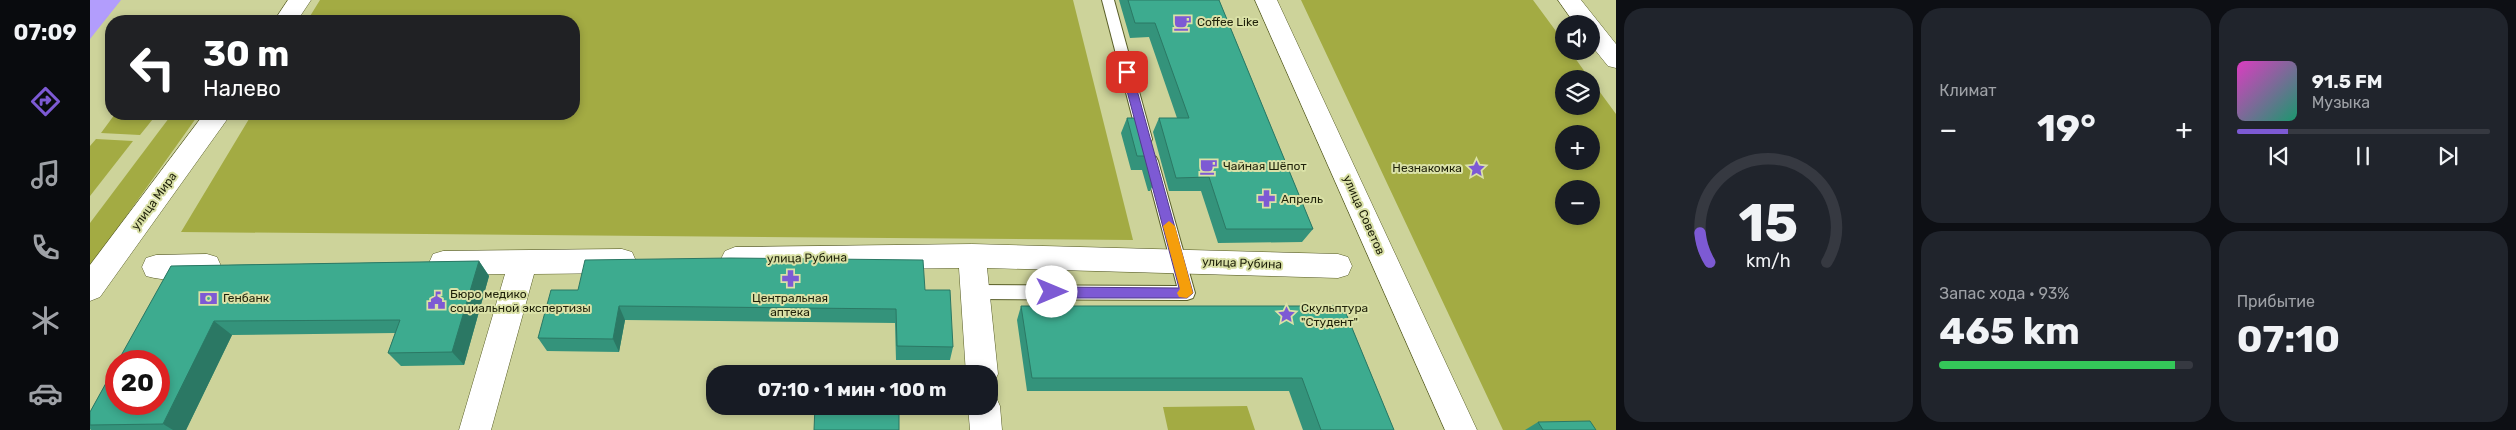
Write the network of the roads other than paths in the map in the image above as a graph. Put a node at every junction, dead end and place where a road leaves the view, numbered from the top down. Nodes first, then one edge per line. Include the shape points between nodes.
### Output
1 (300, 0) edge
2 (1108, 0) edge
3 (1266, 0) edge
4 (1569, 0) edge
5 (289, 15) edge
6 (1580, 15) edge
7 (1600, 40) edge
8 (1616, 60) edge
9 (214, 120) edge
10 (972, 256) junction
11 (653, 260) edge
12 (712, 260) edge
13 (523, 262) junction
14 (1178, 262) junction
15 (414, 263) edge
16 (235, 266) edge
17 (1338, 266) dead end
18 (156, 267) dead end
19 (90, 288) edge
20 (975, 292) junction
21 (981, 365) edge
22 (985, 415) edge
23 (475, 430) edge
24 (986, 430) edge
25 (1461, 430) edge

1 - 5 street
2 - 14 lane
3 - 25 street, улица Советов
4 - 6 street
7 - 8 street
9 - 19 street, улица Мира
10 - 12 street, улица Рубина
10 - 14 street, улица Рубина
10 - 20 street
11 - 13 street
13 - 15 street
13 - 23 street
14 - 17 street, улица Рубина
14 - 20 lane via 1187,293
16 - 18 street
20 - 21 street
22 - 24 street

